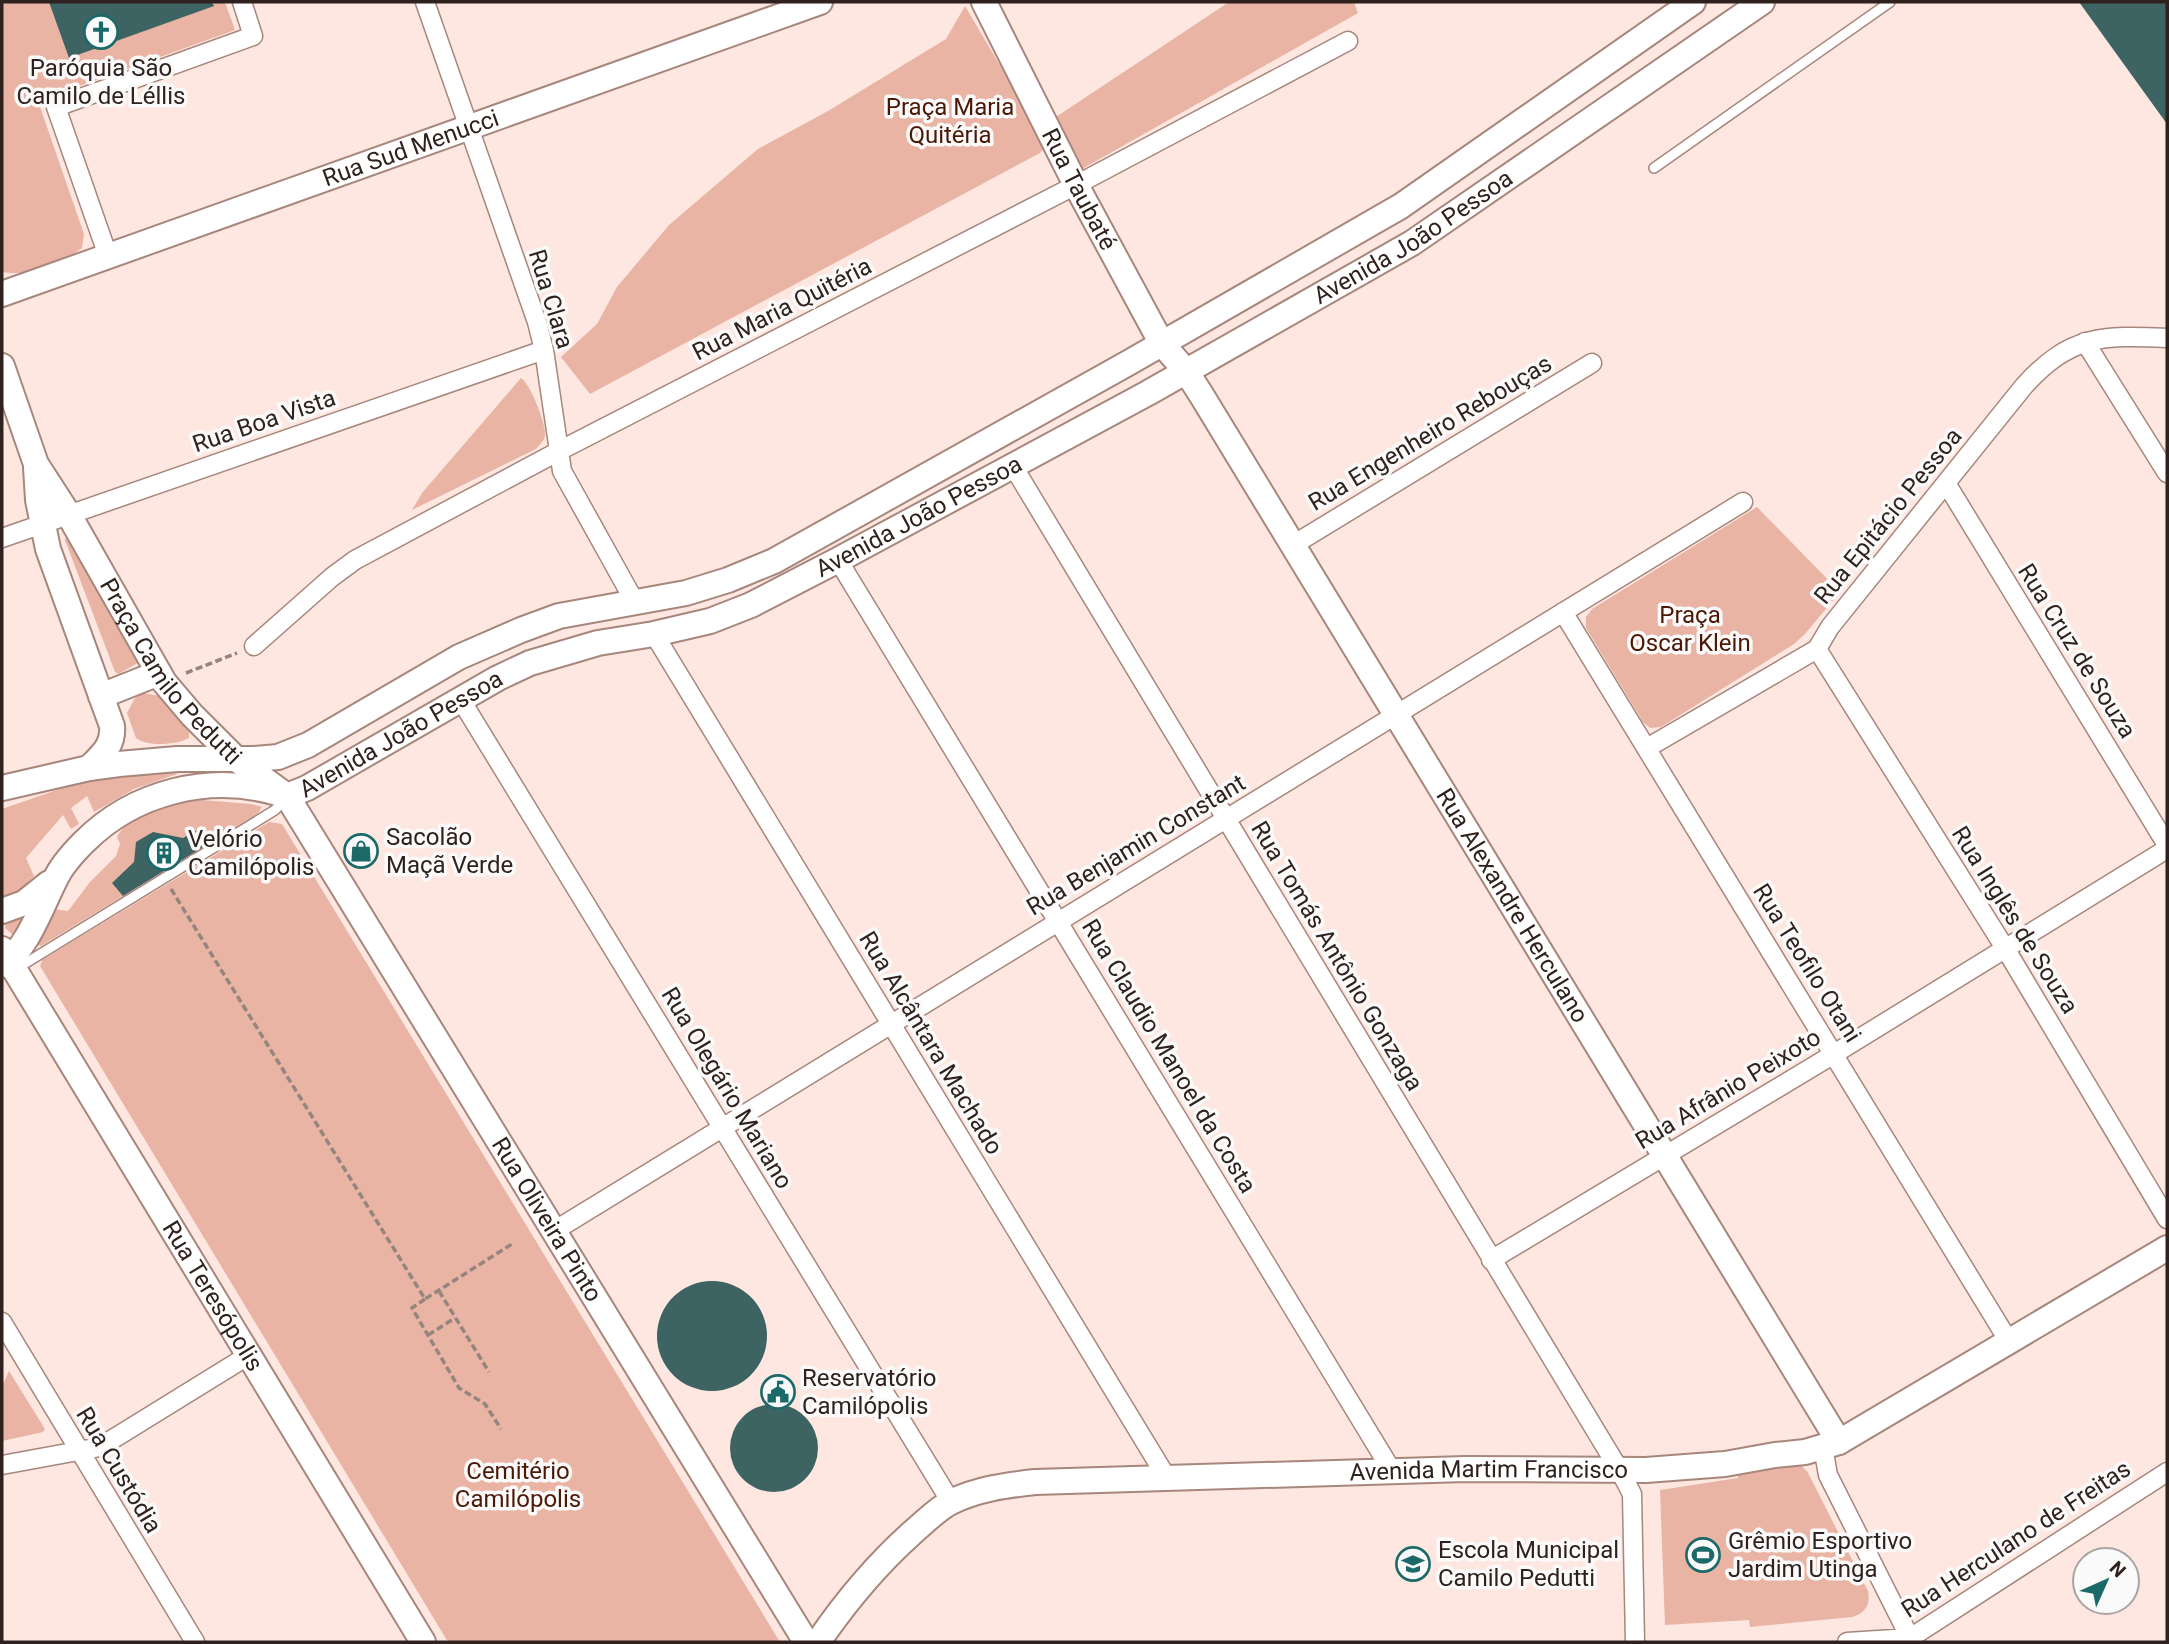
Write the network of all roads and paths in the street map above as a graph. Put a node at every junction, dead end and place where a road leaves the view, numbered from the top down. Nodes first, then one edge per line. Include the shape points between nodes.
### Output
1 (242, 2) edge
2 (425, 2) edge
3 (820, 2) edge
4 (984, 2) edge
5 (1693, 2) edge
6 (1762, 2) edge
7 (1890, 2) edge
8 (1349, 41) dead end
9 (469, 128) junction
10 (1654, 168) dead end
11 (1076, 185) junction
12 (108, 256) junction
13 (2, 294) edge
14 (2167, 338) edge
15 (2085, 342) junction
16 (1162, 344) junction
17 (544, 350) junction
18 (1592, 363) dead end
19 (2, 366) edge
20 (1186, 371) junction
21 (559, 451) junction
22 (36, 464) junction
23 (1013, 466) junction
24 (2167, 473) edge
25 (1946, 483) junction
26 (1743, 502) dead end
27 (69, 515) junction
28 (42, 525) junction
29 (2, 538) edge
30 (1293, 545) junction
31 (838, 560) junction
32 (636, 604) junction
33 (1563, 612) junction
34 (654, 634) junction
35 (254, 646) joint
36 (1817, 649) junction
37 (162, 678) junction
38 (101, 696) junction
39 (461, 700) junction
40 (1396, 715) junction
41 (1647, 748) junction
42 (236, 759) junction
43 (89, 768) junction
44 (4, 790) edge
45 (288, 796) junction
46 (1226, 819) junction
47 (2167, 847) edge
48 (55, 878) junction
49 (164, 878) junction
50 (2, 911) edge
51 (1059, 921) junction
52 (2006, 948) junction
53 (7, 961) edge
54 (891, 1024) junction
55 (1834, 1054) junction
56 (722, 1128) junction
57 (1665, 1155) junction
58 (2167, 1219) edge
59 (554, 1231) junction
60 (512, 1244) dead end
61 (2167, 1248) edge
62 (1491, 1259) junction
63 (439, 1291) junction
64 (425, 1299) junction
65 (455, 1318) junction
66 (2, 1322) edge
67 (428, 1335) junction
68 (2008, 1340) junction
69 (249, 1355) junction
70 (489, 1373) dead end
71 (501, 1429) dead end
72 (1831, 1445) junction
73 (77, 1450) junction
74 (2, 1465) edge
75 (1392, 1471) junction
76 (1620, 1471) junction
77 (2167, 1472) edge
78 (1167, 1478) junction
79 (951, 1502) junction
80 (1911, 1640) edge
81 (195, 1642) edge
82 (423, 1642) edge
83 (806, 1642) edge
84 (818, 1642) edge
85 (1635, 1642) edge
86 (1847, 1642) edge

1 - 12 street via 253,36 56,107
2 - 9 street, Rua Clara
3 - 9 main road, Rua Sud Menucci
4 - 11 main road, Rua Taubaté
5 - 16 main road, Avenida João Pessoa via 1401,206
6 - 20 main road, Avenida João Pessoa via 1412,243
7 - 10 lane
8 - 11 street, Rua Maria Quitéria
9 - 12 main road, Rua Sud Menucci
9 - 17 street, Rua Clara
11 - 16 main road, Rua Taubaté
11 - 21 street, Rua Maria Quitéria
12 - 13 main road, Rua Sud Menucci
14 - 15 street, Rua Epitácio Pessoa
15 - 24 street
15 - 25 street, Rua Epitácio Pessoa via 2038,370
16 - 20 main road, Rua Taubaté
16 - 32 main road, Avenida João Pessoa via 774,561 697,590
17 - 21 street, Rua Clara
17 - 27 street, Rua Boa Vista
18 - 30 street, Rua Engenheiro Rebouças
19 - 22 main road
20 - 23 main road, Avenida João Pessoa
20 - 30 main road, Rua Alexandre Herculano
21 - 32 street, Rua Clara via 562,471
21 - 35 street, Rua Maria Quitéria via 355,560
22 - 27 main road, Praça Camilo Pedutti
22 - 28 main road, Praça Camilo Pedutti
23 - 31 main road, Avenida João Pessoa
23 - 46 street, Rua Tomás Antônio Gonzaga
25 - 36 street, Rua Epitácio Pessoa
25 - 47 street, Rua Cruz de Souza
26 - 33 street, Rua Benjamin Constant
27 - 28 street, Rua Boa Vista
27 - 37 main road, Praça Camilo Pedutti
28 - 29 street, Rua Boa Vista
28 - 38 main road, Praça Camilo Pedutti
30 - 40 main road, Rua Alexandre Herculano
31 - 34 main road, Avenida João Pessoa via 741,609
31 - 51 street, Rua Claudio Manoel da Costa
32 - 42 main road, Avenida João Pessoa via 559,616 521,629 460,657 291,753
33 - 40 street, Rua Benjamin Constant
33 - 41 street, Rua Teofilo Otani
34 - 39 main road, Avenida João Pessoa via 598,643 530,663
34 - 54 street, Rua Alcântara Machado
35 - 37 path
36 - 41 street, Rua Epitácio Pessoa
36 - 52 street, Rua Inglês de Souza
37 - 38 main road
37 - 42 main road, Praça Camilo Pedutti
38 - 43 main road, Praça Camilo Pedutti via 111,742
39 - 45 main road, Avenida João Pessoa
39 - 56 street, Rua Olegário Mariano
40 - 46 street, Rua Benjamin Constant
40 - 57 main road, Rua Alexandre Herculano
41 - 55 street, Rua Teofilo Otani
42 - 43 main road, Praça Camilo Pedutti
42 - 45 main road, Avenida João Pessoa
43 - 44 main road
45 - 48 main road, Praça Camilo Pedutti via 223,785 159,795 107,822
45 - 49 lane via 275,810
45 - 59 main road, Rua Oliveira Pinto
46 - 51 street, Rua Benjamin Constant
46 - 62 street, Rua Tomás Antônio Gonzaga
47 - 52 street, Rua Afrânio Peixoto
48 - 50 main road via 24,904
48 - 53 main road, Praça Camilo Pedutti via 23,942
49 - 53 lane
49 - 64 path
51 - 54 street, Rua Benjamin Constant
51 - 75 street, Rua Claudio Manoel da Costa
52 - 55 street, Rua Afrânio Peixoto
52 - 58 street, Rua Inglês de Souza
53 - 69 main road, Rua Teresópolis
54 - 56 street, Rua Benjamin Constant
54 - 78 street, Rua Alcântara Machado
55 - 57 street, Rua Afrânio Peixoto
55 - 68 street, Rua Teofilo Otani
56 - 59 street, Rua Benjamin Constant
56 - 79 street, Rua Olegário Mariano
57 - 62 street, Rua Afrânio Peixoto
57 - 72 main road, Rua Alexandre Herculano
59 - 83 main road, Rua Oliveira Pinto
60 - 63 path
61 - 68 main road, Avenida Martim Francisco
62 - 76 street, Rua Tomás Antônio Gonzaga
63 - 64 path
63 - 65 path
64 - 67 path via 412,1308
65 - 67 path
65 - 70 path
66 - 73 street, Rua Custódia
67 - 71 path via 458,1388 485,1404
68 - 72 main road, Avenida Martim Francisco
69 - 73 street via 100,1447
69 - 82 main road, Rua Teresópolis
72 - 76 main road, Avenida Martim Francisco via 1725,1464
72 - 80 street via 1828,1475
73 - 74 street
73 - 81 street, Rua Custódia
75 - 76 main road, Avenida Martim Francisco
75 - 78 main road, Avenida Martim Francisco
76 - 85 street, Rua Tomás Antônio Gonzaga via 1632,1494
77 - 80 street, Rua Herculano de Freitas
78 - 79 main road, Avenida Martim Francisco via 1035,1482
79 - 84 main road, Avenida Martim Francisco via 881,1562
80 - 86 street, Rua Herculano de Freitas

